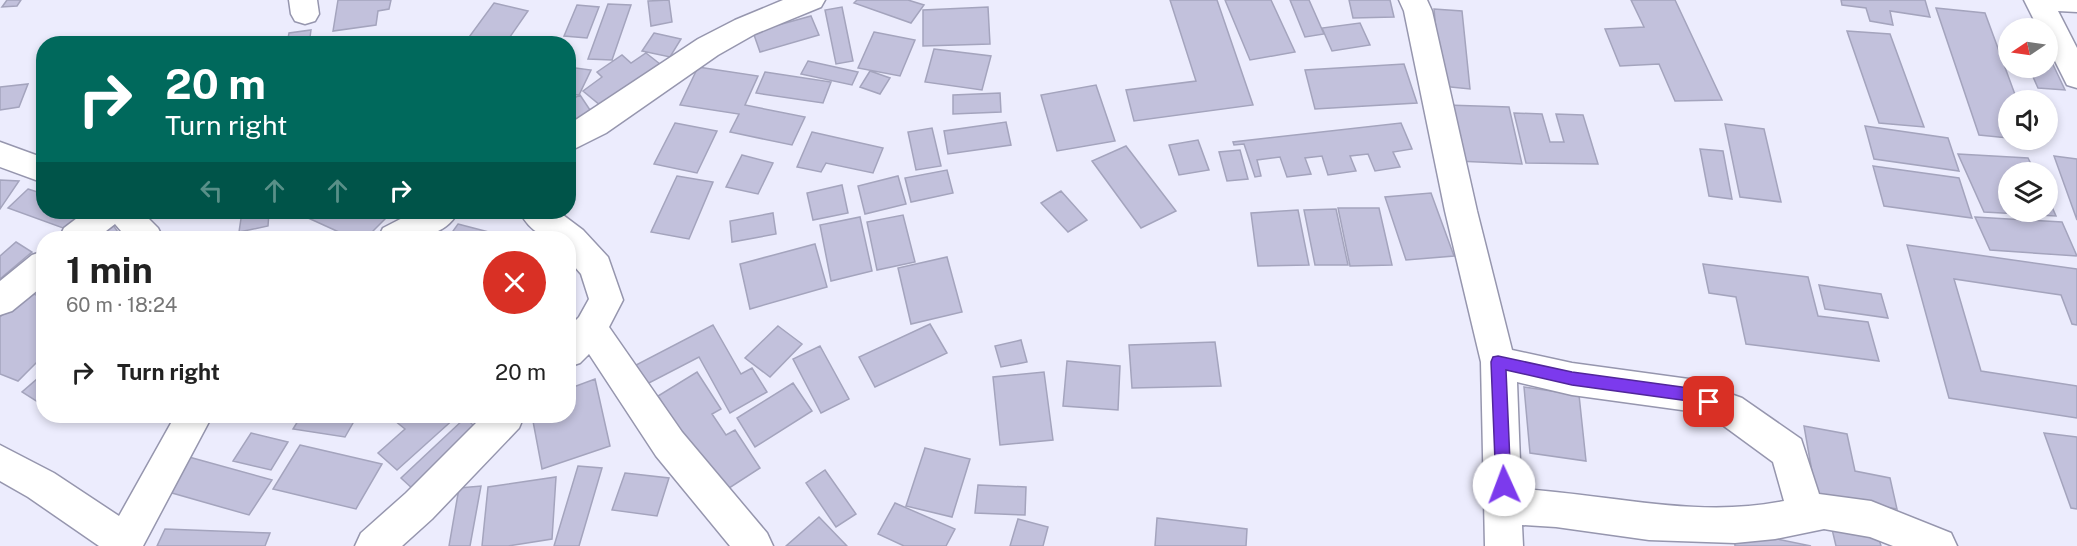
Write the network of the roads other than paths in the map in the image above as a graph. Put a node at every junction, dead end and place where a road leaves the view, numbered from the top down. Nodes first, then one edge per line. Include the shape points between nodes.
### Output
1 (811, 0) edge
2 (1413, 0) edge
3 (2077, 2) edge
4 (2077, 77) edge
5 (576, 136) edge
6 (0, 154) edge
7 (36, 168) edge
8 (98, 219) edge
9 (129, 219) edge
10 (429, 219) edge
11 (545, 219) edge
12 (84, 231) edge
13 (141, 231) edge
14 (407, 231) edge
15 (560, 231) edge
16 (576, 244) edge
17 (36, 272) edge
18 (0, 301) edge
19 (580, 340) edge
20 (1498, 362) junction
21 (190, 423) edge
22 (499, 423) edge
23 (0, 462) edge
24 (1504, 506) junction
25 (1805, 515) junction
26 (124, 544) edge
27 (374, 546) edge
28 (754, 546) edge
29 (1504, 546) edge
30 (1938, 546) edge

1 - 5 street via 708,47
2 - 20 street
3 - 4 street via 2038,0
6 - 7 street
8 - 12 street
9 - 13 street
10 - 14 street
11 - 15 street
16 - 19 street via 596,267 606,300
17 - 18 street
19 - 28 street
20 - 24 street
20 - 25 street via 1572,379 1689,395 1729,409 1788,451
21 - 26 street
22 - 27 street
23 - 26 street via 41,485
24 - 25 street via 1698,525 1735,525
24 - 29 street
25 - 30 street via 1824,511 1871,519

